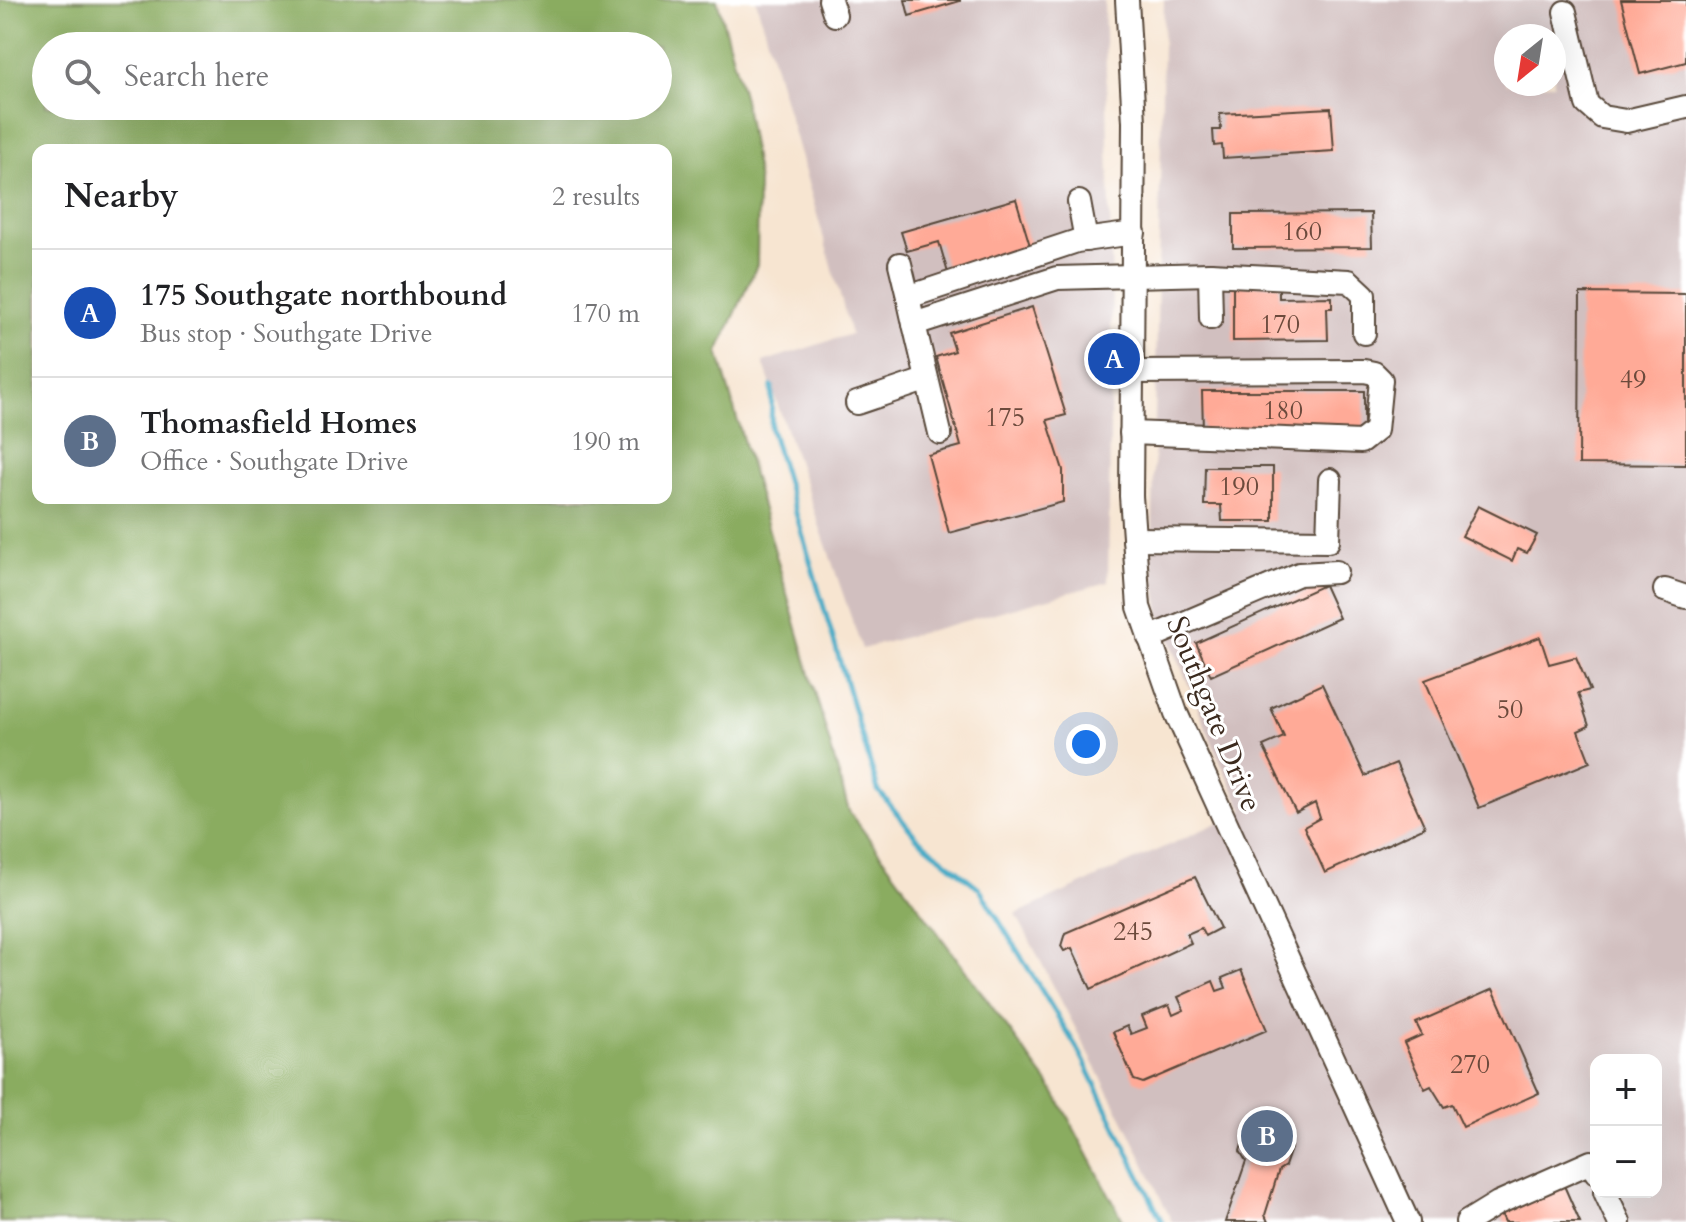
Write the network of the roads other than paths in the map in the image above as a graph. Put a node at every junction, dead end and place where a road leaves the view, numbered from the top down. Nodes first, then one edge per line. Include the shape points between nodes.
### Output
1 (1127, 0) edge
2 (1565, 12) dead end
3 (1686, 107) edge
4 (1079, 202) dead end
5 (1134, 233) junction
6 (1086, 240) junction
7 (900, 264) dead end
8 (1134, 274) junction
9 (1210, 274) junction
10 (908, 297) junction
11 (1211, 318) dead end
12 (914, 324) junction
13 (1364, 333) dead end
14 (1132, 372) junction
15 (925, 380) junction
16 (857, 403) dead end
17 (940, 433) dead end
18 (1131, 433) junction
19 (1330, 480) dead end
20 (1134, 539) junction
21 (1336, 572) dead end
22 (1149, 638) junction
23 (1590, 1162) edge
24 (1608, 1198) edge
25 (1477, 1220) edge
26 (1408, 1222) edge
27 (1619, 1222) edge

1 - 5 street, Southgate Drive
2 - 3 street via 1587,104 1602,117 1626,121
4 - 6 street
5 - 6 street
5 - 8 street, Southgate Drive
6 - 10 street
7 - 10 street
8 - 9 street
8 - 12 street via 1057,278
8 - 14 street, Southgate Drive
9 - 11 street
9 - 13 street via 1349,281 1364,295
10 - 12 street
12 - 15 street
14 - 18 street, Southgate Drive
14 - 18 street via 1364,371 1381,380 1376,430 1361,442
15 - 16 street
15 - 17 street
18 - 20 street, Southgate Drive
19 - 20 street via 1328,541
20 - 22 street, Southgate Drive via 1139,607
21 - 22 street via 1299,574
22 - 26 street, Southgate Drive via 1176,713
23 - 25 street via 1498,1203
24 - 27 street

